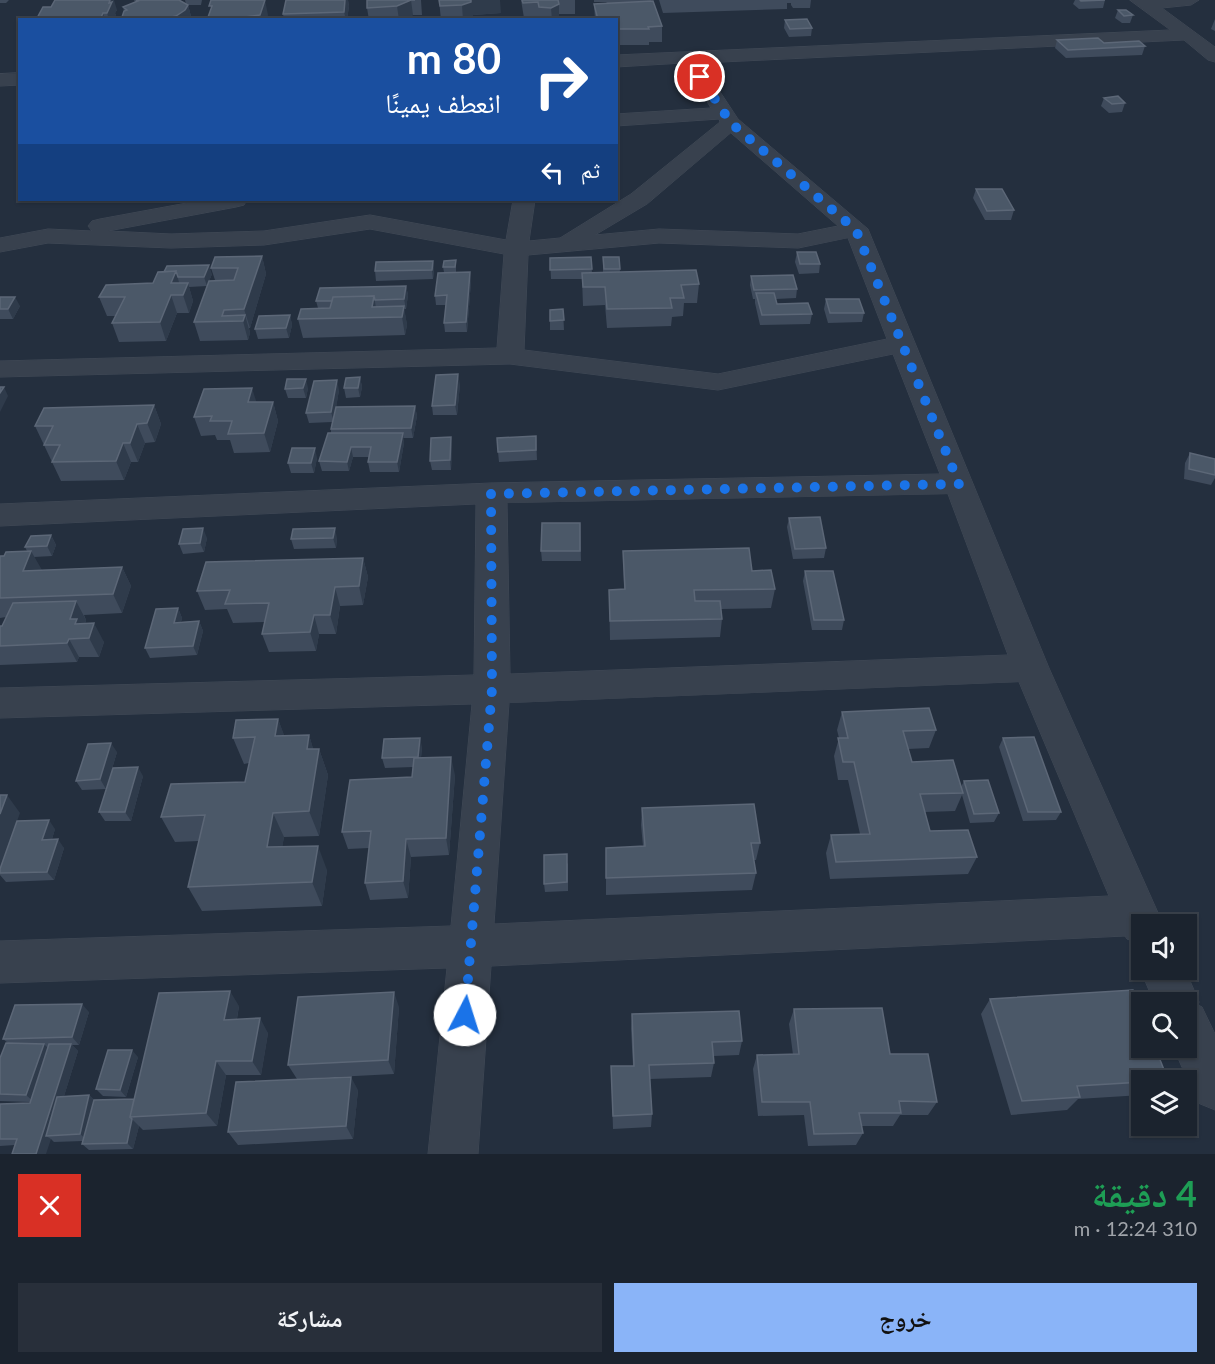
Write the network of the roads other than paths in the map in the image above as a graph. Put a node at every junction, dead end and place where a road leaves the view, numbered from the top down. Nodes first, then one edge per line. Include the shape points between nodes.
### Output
1 (1191, 0) edge
2 (1142, 2) edge
3 (1188, 34) junction
4 (1215, 56) edge
5 (689, 59) junction
6 (618, 61) edge
7 (728, 118) junction
8 (618, 120) edge
9 (231, 201) edge
10 (524, 201) edge
11 (856, 230) junction
12 (48, 236) junction
13 (0, 245) edge
14 (561, 245) junction
15 (516, 249) junction
16 (903, 344) junction
17 (510, 356) junction
18 (0, 369) edge
19 (959, 484) junction
20 (491, 494) junction
21 (0, 515) edge
22 (1031, 668) junction
23 (492, 689) junction
24 (0, 702) edge
25 (1136, 914) edge
26 (1131, 920) edge
27 (471, 946) junction
28 (0, 962) edge
29 (1197, 1047) edge
30 (1215, 1086) edge
31 (453, 1154) edge

1 - 2 street
2 - 3 street
3 - 4 street
3 - 5 street
5 - 6 street
5 - 7 street
7 - 8 street
7 - 11 street
7 - 14 street via 639,199
9 - 12 street
10 - 15 street
11 - 14 street via 798,241 659,236
11 - 16 street
12 - 13 street
12 - 15 street via 171,241 264,238 370,222
14 - 15 street
15 - 17 street
16 - 17 street via 718,382
16 - 19 street
17 - 18 street
19 - 20 street
19 - 22 street
20 - 21 street
20 - 23 street
22 - 23 street
22 - 25 street
23 - 24 street
23 - 27 street
26 - 27 street
27 - 28 street
27 - 31 street
29 - 30 street

